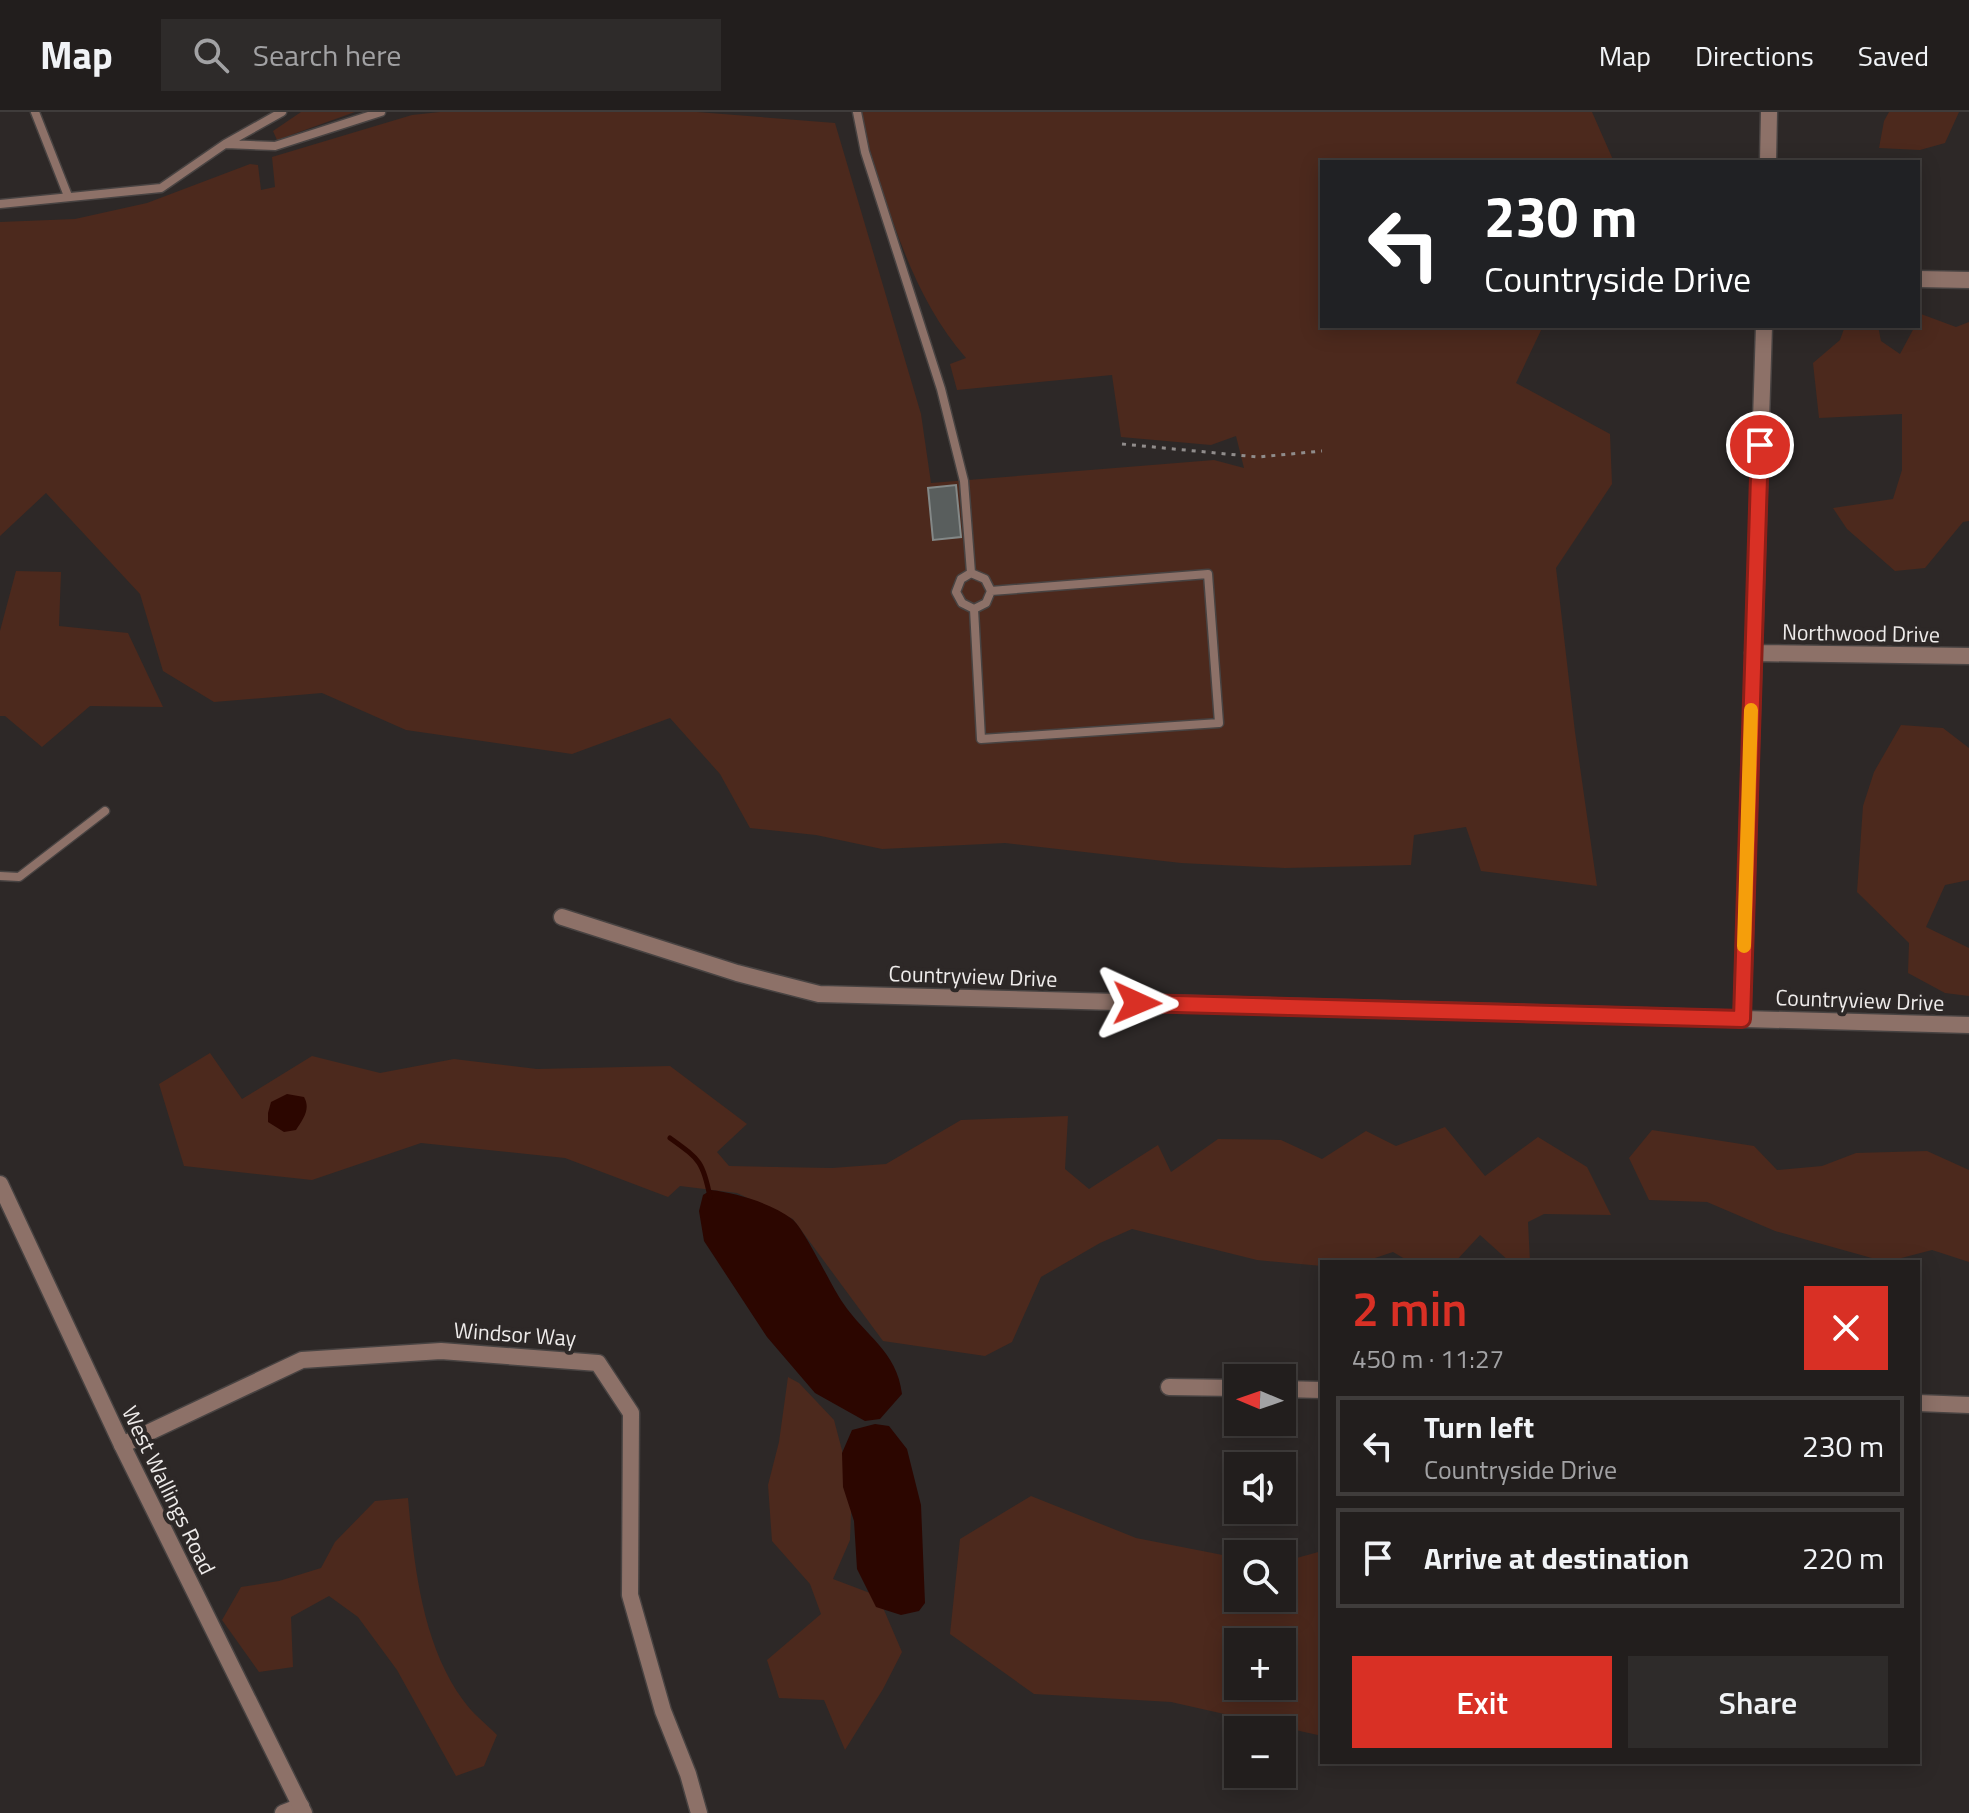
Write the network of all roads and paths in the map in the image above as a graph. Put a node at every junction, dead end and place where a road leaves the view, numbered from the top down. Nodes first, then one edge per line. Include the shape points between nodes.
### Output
1 (35, 112) edge
2 (282, 112) edge
3 (381, 112) edge
4 (857, 112) edge
5 (1769, 112) edge
6 (225, 144) junction
7 (1768, 160) edge
8 (68, 196) junction
9 (0, 204) edge
10 (1920, 279) edge
11 (1969, 280) edge
12 (1764, 328) edge
13 (1122, 444) dead end
14 (1322, 451) dead end
15 (971, 573) junction
16 (991, 591) junction
17 (974, 609) junction
18 (1753, 653) junction
19 (1969, 656) edge
20 (105, 811) dead end
21 (0, 876) edge
22 (562, 917) dead end
23 (1742, 1019) junction
24 (1969, 1025) edge
25 (0, 1184) edge
26 (1169, 1387) dead end
27 (1224, 1388) edge
28 (1296, 1389) edge
29 (1320, 1390) edge
30 (1920, 1403) edge
31 (1969, 1405) edge
32 (122, 1445) junction
33 (302, 1809) edge
34 (283, 1813) edge
35 (699, 1813) edge

1 - 8 lane
2 - 6 lane
3 - 6 lane via 275,146
4 - 15 lane via 964,481
5 - 7 street
6 - 8 lane via 161,188
8 - 9 lane
10 - 11 street
12 - 18 street
13 - 14 path via 1258,457
15 - 16 lane via 985,579
15 - 17 lane via 961,579 956,592
16 - 17 lane via 986,603
16 - 17 lane via 1208,574 1219,723 981,739
18 - 19 street, Northwood Drive
18 - 23 street
20 - 21 lane via 19,877
22 - 23 street, Countryview Drive via 819,994
23 - 24 street, Countryview Drive
25 - 32 street, West Wallings Road
26 - 27 street
28 - 29 street
30 - 31 street
32 - 33 street, West Wallings Road
32 - 35 street, Windsor Way via 302,1360 441,1351 598,1363 631,1413 630,1595
33 - 34 street

